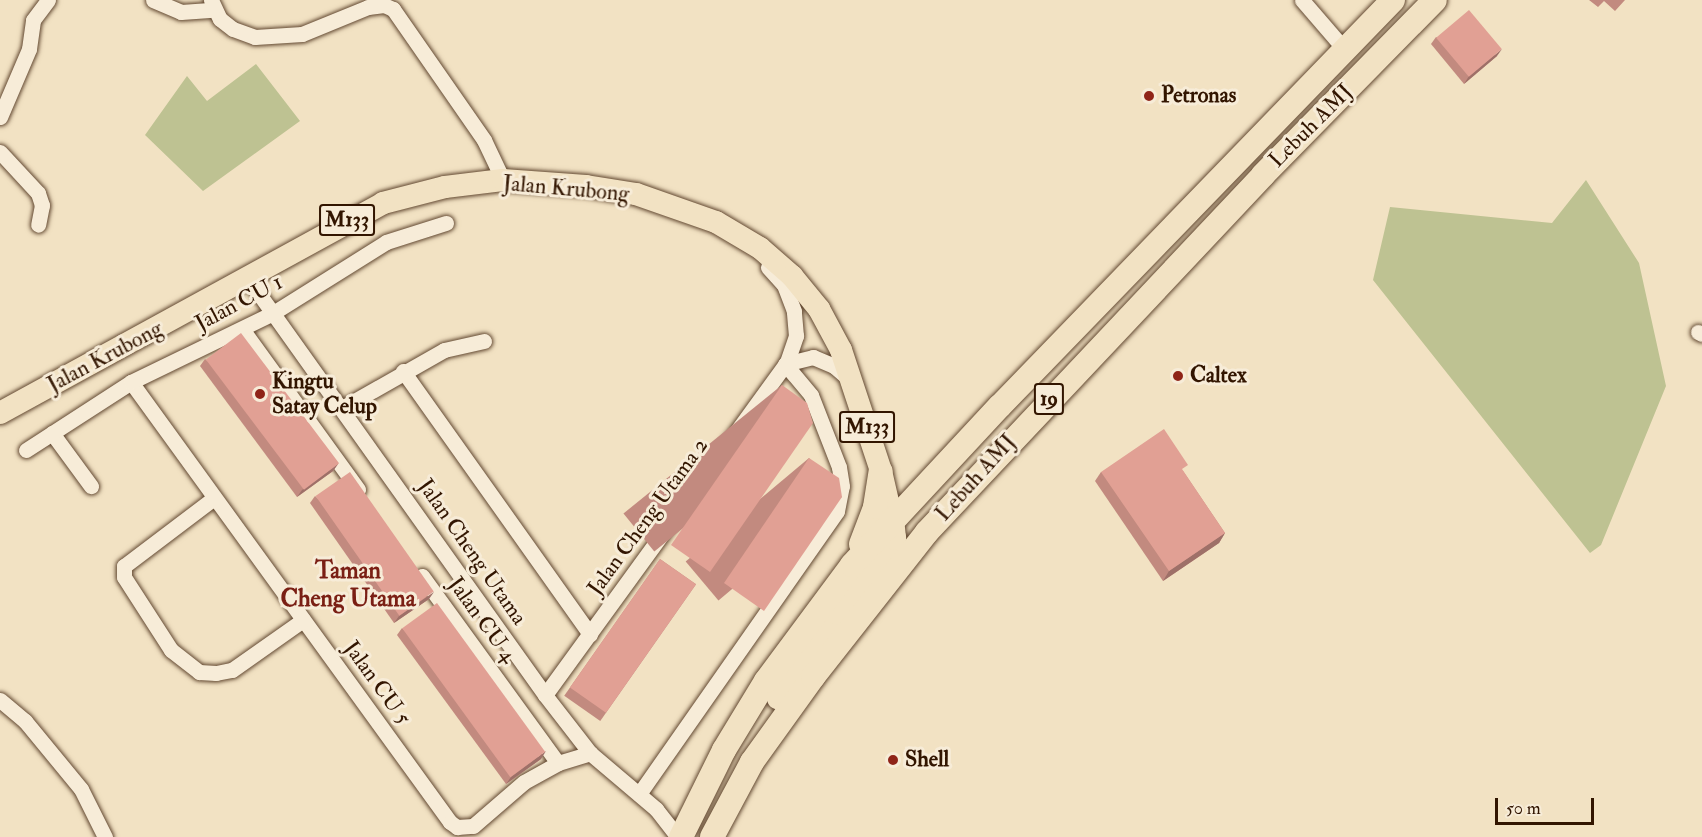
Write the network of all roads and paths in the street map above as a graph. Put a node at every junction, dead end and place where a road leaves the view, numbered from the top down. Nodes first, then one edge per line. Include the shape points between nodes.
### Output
1 (48, 0) edge
2 (153, 0) edge
3 (1302, 0) edge
4 (1393, 0) edge
5 (1435, 0) edge
6 (212, 5) edge
7 (1345, 50) junction
8 (0, 117) edge
9 (0, 152) edge
10 (503, 180) junction
11 (447, 222) dead end
12 (38, 225) dead end
13 (730, 229) junction
14 (248, 277) junction
15 (273, 313) junction
16 (242, 328) junction
17 (484, 341) dead end
18 (785, 364) junction
19 (403, 371) junction
20 (131, 382) junction
21 (853, 383) junction
22 (342, 408) junction
23 (0, 413) edge
24 (52, 433) junction
25 (26, 450) dead end
26 (881, 471) junction
27 (927, 482) junction
28 (91, 486) dead end
29 (962, 492) junction
30 (214, 498) junction
31 (368, 502) edge
32 (892, 519) junction
33 (410, 560) edge
34 (831, 592) junction
35 (303, 621) junction
36 (590, 634) junction
37 (545, 695) junction
38 (0, 700) edge
39 (590, 753) junction
40 (558, 763) junction
41 (639, 794) junction
42 (717, 826) edge
43 (105, 837) edge
44 (680, 837) edge

1 - 8 street via 33,20 29,49
2 - 6 street via 180,12
3 - 7 street
4 - 7 highway, Lebuh AMJ / 19
5 - 29 highway, Lebuh AMJ / 19
6 - 10 street via 233,29 255,37 302,34 368,7 384,5 393,9 484,140
7 - 27 highway, Lebuh AMJ / 19
9 - 12 street via 38,193 42,205
10 - 13 main road, Jalan Krubong / M133 via 636,194
10 - 14 main road, Jalan Krubong / M133 via 445,187 383,203
11 - 15 street, Jalan CU 1 via 386,242
13 - 18 street, Jalan Cheng Utama 2 via 743,246 774,272 790,297 796,336
13 - 21 main road, Jalan Krubong / M133 via 776,261 807,293 831,328
14 - 15 street, Jalan Cheng Utama
14 - 23 main road, Jalan Krubong / M133
15 - 16 street, Jalan CU 1
15 - 22 street, Jalan Cheng Utama
16 - 20 street, Jalan CU 1
16 - 31 street
17 - 19 street via 455,345
18 - 21 street via 813,357 834,366
18 - 36 street, Jalan Cheng Utama 2
18 - 41 street via 810,395 838,467 842,486 837,511
19 - 22 street
19 - 36 street
20 - 24 street, Jalan CU 1
20 - 30 street, Jalan CU 5
21 - 26 main road, Jalan Krubong / M133
22 - 37 street, Jalan Cheng Utama
24 - 25 street, Jalan CU 1
24 - 28 street
26 - 27 highway via 894,486 909,489
26 - 32 main road, Jalan Krubong / M133
26 - 34 highway via 864,540
27 - 32 highway, Lebuh AMJ / 19
29 - 32 highway via 930,512
29 - 42 highway, Lebuh AMJ / 19 via 813,677 752,762
30 - 35 street, Jalan CU 5
30 - 35 street via 124,566 124,577 171,650 199,672 232,670
32 - 34 highway, Lebuh AMJ / 19
32 - 42 highway via 894,538 886,556 838,613 772,709
33 - 40 street, Jalan CU 4
34 - 44 highway, Lebuh AMJ / 19 via 799,632 730,740
35 - 40 street, Jalan CU 5 via 450,822 465,828 481,822 524,782
36 - 37 street, Jalan Cheng Utama 2
37 - 39 street, Jalan Cheng Utama
38 - 43 street via 25,721 81,789
39 - 40 street
39 - 41 street, Jalan Cheng Utama
41 - 44 street, Jalan Cheng Utama

